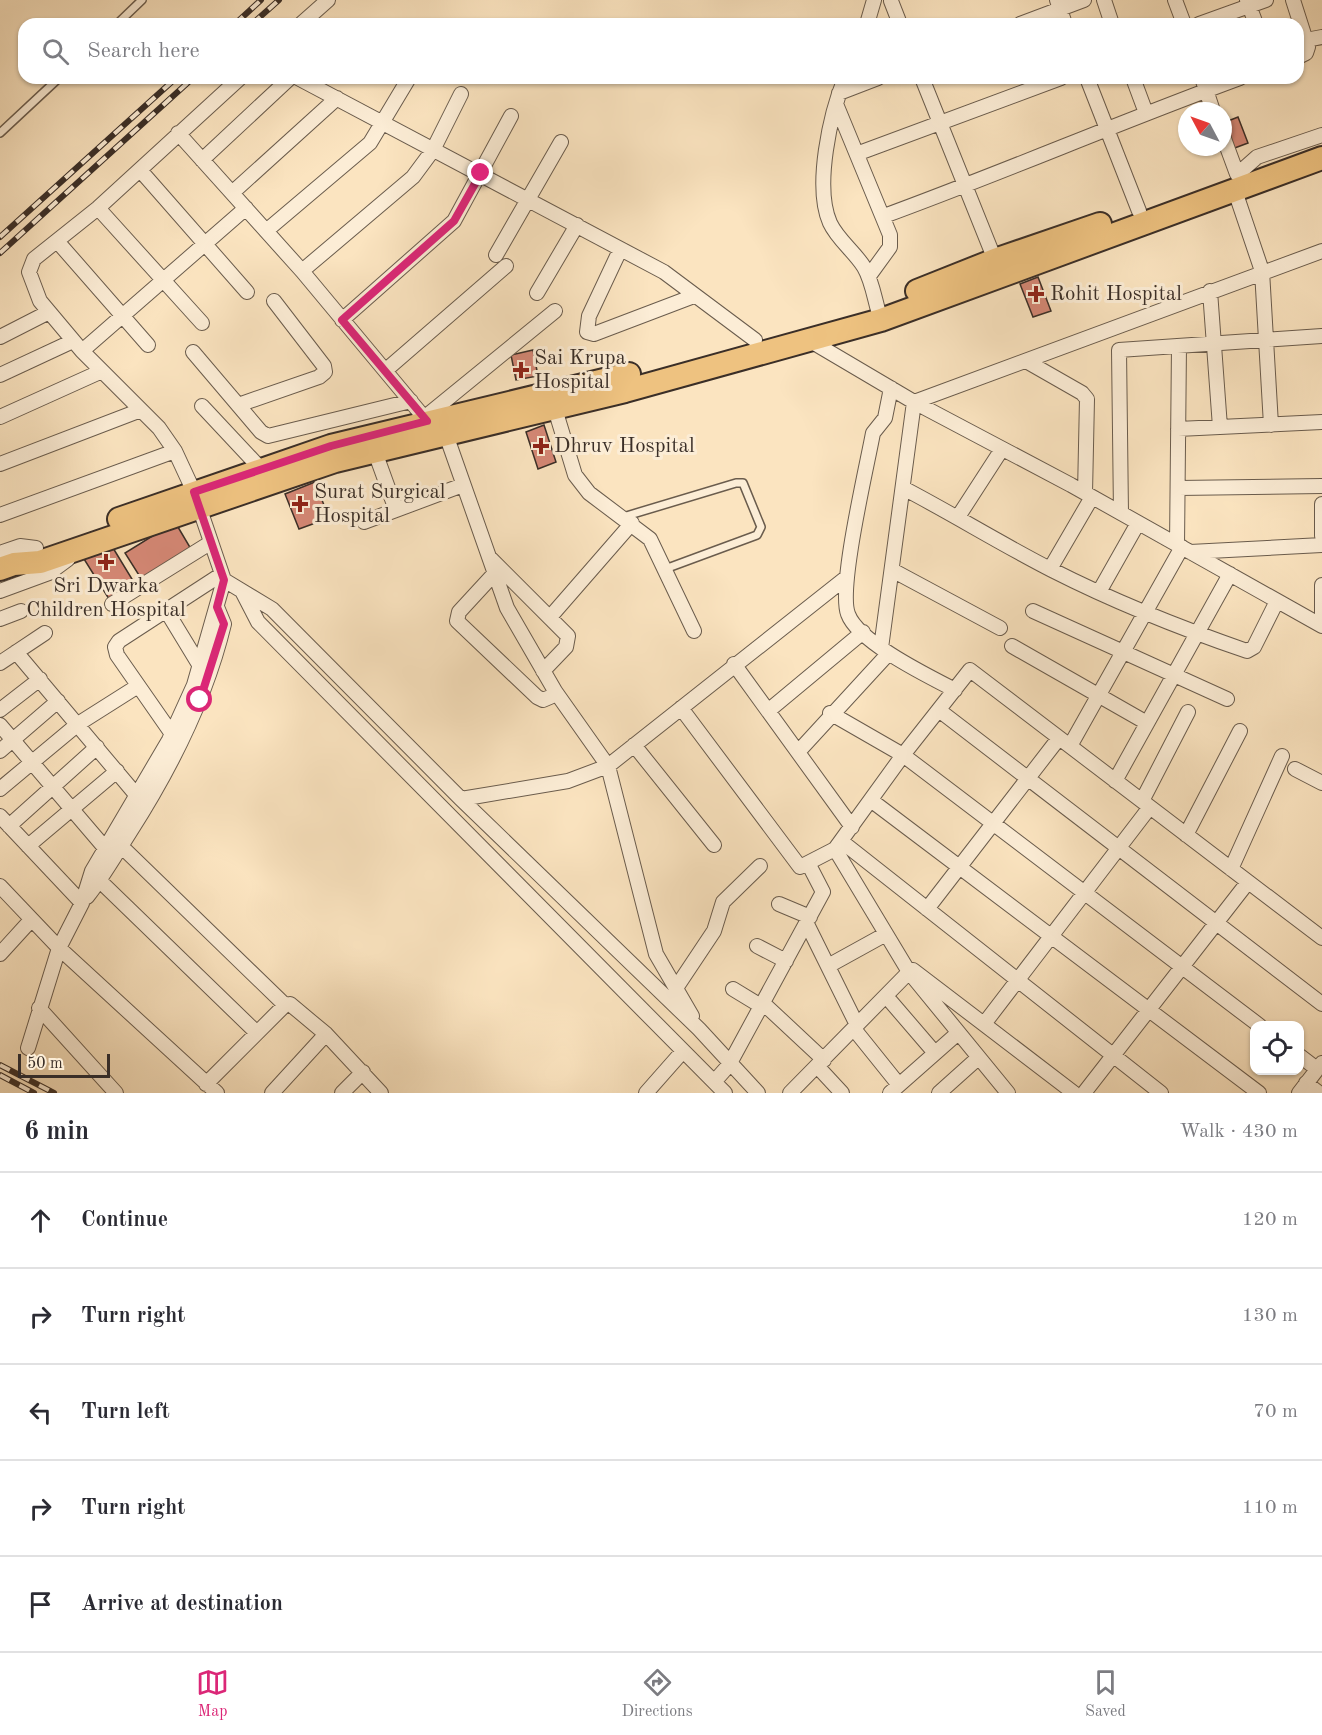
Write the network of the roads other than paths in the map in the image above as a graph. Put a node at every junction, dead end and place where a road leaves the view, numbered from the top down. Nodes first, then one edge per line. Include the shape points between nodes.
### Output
1 (142, 0) edge
2 (328, 0) edge
3 (1084, 0) edge
4 (1104, 0) edge
5 (1175, 0) edge
6 (1266, 0) edge
7 (1293, 0) edge
8 (892, 1) edge
9 (1248, 3) edge
10 (873, 5) edge
11 (1058, 5) edge
12 (123, 18) edge
13 (308, 18) edge
14 (898, 18) edge
15 (1032, 18) edge
16 (1110, 18) edge
17 (1182, 18) edge
18 (1213, 18) edge
19 (1254, 18) edge
20 (1299, 18) edge
21 (1304, 34) edge
22 (1322, 37) edge
23 (1306, 40) junction
24 (1304, 53) edge
25 (53, 84) edge
26 (233, 84) edge
27 (284, 84) edge
28 (310, 84) edge
29 (406, 84) edge
30 (843, 84) edge
31 (866, 84) edge
32 (924, 84) edge
33 (1045, 84) edge
34 (1090, 84) edge
35 (1135, 84) edge
36 (1204, 84) edge
37 (461, 94) dead end
38 (337, 98) junction
39 (837, 98) junction
40 (1210, 102) edge
41 (1146, 113) junction
42 (511, 116) dead end
43 (384, 123) junction
44 (940, 123) junction
45 (1107, 127) junction
46 (0, 133) edge
47 (178, 133) junction
48 (561, 142) dead end
49 (433, 150) junction
50 (859, 153) junction
51 (1319, 153) edge
52 (1230, 156) edge
53 (202, 160) junction
54 (140, 170) junction
55 (481, 173) junction
56 (1238, 182) junction
57 (965, 186) junction
58 (232, 193) junction
59 (530, 200) junction
60 (98, 208) junction
61 (246, 208) junction
62 (1139, 211) junction
63 (884, 216) junction
64 (577, 225) junction
65 (266, 231) junction
66 (57, 241) junction
67 (205, 244) junction
68 (620, 250) junction
69 (1322, 251) edge
70 (496, 255) dead end
71 (995, 260) junction
72 (506, 266) dead end
73 (302, 271) junction
74 (1262, 271) junction
75 (869, 276) junction
76 (163, 280) junction
77 (1210, 291) junction
78 (247, 292) dead end
79 (537, 293) dead end
80 (694, 297) junction
81 (274, 301) dead end
82 (555, 311) dead end
83 (49, 312) junction
84 (879, 314) junction
85 (122, 316) junction
86 (342, 320) junction
87 (202, 323) dead end
88 (1322, 336) edge
89 (0, 337) edge
90 (754, 340) junction
91 (809, 340) junction
92 (1266, 340) junction
93 (1214, 343) junction
94 (147, 345) dead end
95 (78, 346) junction
96 (1179, 346) junction
97 (193, 352) dead end
98 (1026, 361) junction
99 (386, 370) junction
100 (102, 371) junction
101 (0, 375) edge
102 (891, 388) junction
103 (411, 401) junction
104 (914, 402) junction
105 (238, 405) junction
106 (202, 406) dead end
107 (555, 409) junction
108 (141, 410) junction
109 (0, 417) edge
110 (1322, 422) edge
111 (434, 423) junction
112 (1271, 425) junction
113 (1220, 428) junction
114 (1178, 429) junction
115 (1002, 448) junction
116 (175, 451) junction
117 (375, 452) junction
118 (0, 464) edge
119 (261, 469) junction
120 (464, 485) junction
121 (1322, 486) edge
122 (903, 488) junction
123 (1178, 488) junction
124 (1089, 495) junction
125 (196, 500) junction
126 (1322, 504) edge
127 (396, 510) junction
128 (1121, 513) junction
129 (0, 515) edge
130 (958, 517) junction
131 (627, 520) junction
132 (364, 522) dead end
133 (1138, 523) junction
134 (1322, 536) edge
135 (92, 543) junction
136 (210, 543) junction
137 (1322, 545) edge
138 (1183, 548) junction
139 (489, 557) junction
140 (4, 564) edge
141 (665, 569) junction
142 (1050, 569) junction
143 (892, 570) junction
144 (494, 574) junction
145 (1230, 574) junction
146 (223, 577) junction
147 (847, 577) junction
148 (1322, 585) edge
149 (0, 591) edge
150 (1099, 592) junction
151 (243, 593) junction
152 (1277, 601) junction
153 (112, 604) dead end
154 (217, 607) junction
155 (166, 610) junction
156 (21, 611) dead end
157 (1033, 611) dead end
158 (1145, 613) junction
159 (551, 616) junction
160 (0, 619) edge
161 (1322, 625) edge
162 (1000, 628) dead end
163 (694, 631) dead end
164 (863, 632) junction
165 (45, 633) dead end
166 (1198, 634) junction
167 (1012, 646) dead end
168 (884, 651) junction
169 (16, 652) junction
170 (1123, 652) junction
171 (0, 663) edge
172 (734, 664) junction
173 (200, 666) junction
174 (543, 671) junction
175 (1175, 675) junction
176 (40, 679) junction
177 (138, 686) junction
178 (955, 690) junction
179 (557, 694) junction
180 (1098, 696) junction
181 (1227, 699) dead end
182 (58, 701) junction
183 (681, 708) junction
184 (0, 710) edge
185 (768, 711) junction
186 (940, 711) junction
187 (1188, 712) dead end
188 (830, 713) junction
189 (1148, 723) junction
190 (78, 724) junction
191 (0, 725) edge
192 (1240, 731) dead end
193 (172, 734) junction
194 (13, 740) junction
195 (1064, 742) junction
196 (634, 745) junction
197 (97, 747) junction
198 (0, 751) edge
199 (798, 752) junction
200 (903, 754) junction
201 (1282, 756) dead end
202 (32, 762) junction
203 (608, 766) junction
204 (1295, 769) dead end
205 (117, 771) junction
206 (1028, 779) junction
207 (1115, 780) junction
208 (1322, 783) edge
209 (53, 786) junction
210 (0, 789) edge
211 (138, 797) junction
212 (461, 799) junction
213 (872, 801) junction
214 (1146, 804) junction
215 (73, 809) junction
216 (4, 821) edge
217 (993, 823) junction
218 (852, 827) junction
219 (1186, 835) junction
220 (714, 845) dead end
221 (838, 845) junction
222 (28, 846) junction
223 (122, 846) junction
224 (105, 848) junction
225 (1118, 848) junction
226 (808, 863) junction
227 (760, 866) dead end
228 (960, 867) junction
229 (1231, 869) junction
230 (100, 880) junction
231 (1248, 882) junction
232 (0, 886) edge
233 (1085, 892) junction
234 (82, 903) junction
235 (779, 904) dead end
236 (927, 909) junction
237 (31, 920) junction
238 (808, 921) junction
239 (1216, 923) junction
240 (886, 934) junction
241 (1051, 936) junction
242 (1322, 938) edge
243 (757, 946) dead end
244 (59, 948) junction
245 (0, 954) edge
246 (786, 961) junction
247 (828, 966) junction
248 (905, 967) junction
249 (1182, 967) junction
250 (1018, 980) junction
251 (676, 988) junction
252 (733, 989) dead end
253 (886, 996) junction
254 (762, 1004) junction
255 (1322, 1004) edge
256 (285, 1005) junction
257 (39, 1008) junction
258 (1149, 1010) junction
259 (1253, 1021) edge
260 (984, 1024) junction
261 (856, 1027) junction
262 (699, 1029) junction
263 (257, 1033) junction
264 (326, 1034) junction
265 (958, 1034) junction
266 (28, 1048) dead end
267 (682, 1051) junction
268 (935, 1053) junction
269 (1113, 1055) junction
270 (978, 1058) junction
271 (1304, 1058) edge
272 (820, 1063) junction
273 (729, 1065) junction
274 (1319, 1066) edge
275 (363, 1072) junction
276 (714, 1082) junction
277 (1303, 1088) edge
278 (212, 1089) edge
279 (894, 1089) edge
280 (377, 1092) edge
281 (116, 1093) edge
282 (272, 1093) edge
283 (342, 1093) edge
284 (646, 1093) edge
285 (725, 1093) edge
286 (758, 1093) edge
287 (790, 1093) edge
288 (842, 1093) edge
289 (939, 1093) edge
290 (1008, 1093) edge
291 (1074, 1093) edge
292 (1084, 1093) edge
293 (1161, 1093) edge
294 (1259, 1093) edge
295 (1319, 1093) edge

1 - 12 lane
2 - 13 street
3 - 11 street
4 - 16 street
5 - 17 street
6 - 9 street
7 - 20 street
8 - 10 street
8 - 14 street
9 - 18 street
9 - 19 street
11 - 15 street
21 - 23 street
22 - 23 street
23 - 24 street via 1308,51
25 - 46 lane
26 - 47 street
27 - 53 street
28 - 38 street
29 - 43 street
30 - 39 street
31 - 39 street
32 - 44 street
33 - 44 street
34 - 45 street
35 - 41 street
36 - 40 street
36 - 41 street
37 - 49 street
38 - 43 street
38 - 58 street
39 - 50 street
39 - 75 street via 821,181 825,208 834,231
41 - 45 street
42 - 55 street
43 - 49 street
43 - 65 street via 365,148
44 - 50 street
44 - 57 street
45 - 57 street
45 - 62 street
47 - 53 street
47 - 54 street
48 - 59 street
49 - 55 street
49 - 73 street via 408,182
50 - 63 street
51 - 56 main road
52 - 56 street
53 - 58 street
54 - 60 street
54 - 67 street
55 - 59 street
55 - 86 street via 454,221
56 - 62 main road
56 - 74 street
56 - 84 main road
57 - 63 street
57 - 71 street
58 - 61 street
59 - 64 street
59 - 70 street
60 - 66 street
60 - 76 street
61 - 65 street
61 - 67 street
62 - 71 main road
63 - 75 street via 891,241
64 - 68 street
64 - 79 street
65 - 73 street
66 - 83 street via 34,259 29,272 40,301
66 - 85 street
67 - 76 street
67 - 78 street
68 - 80 street via 664,272
68 - 80 street via 589,316 586,332 594,334
69 - 74 street
71 - 84 main road
72 - 99 street
73 - 86 street
74 - 77 street
74 - 92 street
75 - 84 street
76 - 85 street
76 - 87 street
77 - 93 street
77 - 98 street
80 - 90 street
81 - 105 street via 325,372
82 - 111 street
83 - 89 street
83 - 95 street
84 - 90 main road
84 - 91 main road
85 - 94 street
85 - 95 street
86 - 99 street
88 - 92 street
90 - 111 main road
91 - 102 street
91 - 107 main road
92 - 93 street
92 - 112 street
93 - 96 street
93 - 113 street
95 - 100 street
95 - 101 street
96 - 114 street
96 - 128 street via 1122,348 1118,352
97 - 105 street
98 - 104 street
98 - 124 street via 1087,399
99 - 103 street
100 - 108 street
100 - 109 street
102 - 104 street
102 - 147 street via 885,418 873,433
103 - 105 street via 272,436 261,432
103 - 111 street
104 - 115 street
104 - 122 street
106 - 119 street
107 - 111 main road
107 - 131 street via 575,475 589,493
108 - 116 street
108 - 118 street
110 - 112 street
111 - 117 main road
111 - 119 main road via 331,446
111 - 120 street
112 - 113 street
113 - 114 street
114 - 123 street
115 - 124 street
115 - 130 street
116 - 125 street
116 - 129 street
117 - 125 main road
117 - 127 street
119 - 125 main road
120 - 127 street
120 - 139 street
121 - 123 street
122 - 130 street
122 - 143 street
123 - 138 street
124 - 128 street
124 - 142 street
125 - 135 main road
125 - 136 street
125 - 140 main road via 36,548
126 - 134 street
127 - 132 street
128 - 133 street
130 - 142 street
131 - 141 street via 650,539
131 - 141 lane via 743,483 761,527 757,535
131 - 159 street
133 - 138 street
133 - 150 street
135 - 140 main road via 40,561
135 - 149 street via 49,573
136 - 146 street
136 - 153 street
137 - 138 street
138 - 145 street
138 - 158 street
139 - 144 street
139 - 159 street
141 - 163 street
142 - 150 street
143 - 162 street
143 - 168 street
144 - 174 street via 507,608
144 - 179 street via 459,612 457,621 537,697 543,700
145 - 152 street
145 - 166 street
146 - 151 street
146 - 154 street
146 - 155 street
147 - 164 street via 847,613
147 - 172 street
148 - 161 street
150 - 158 street
151 - 212 street via 272,609
151 - 267 street via 258,621
152 - 161 street
152 - 166 street via 1251,650
154 - 173 street
154 - 223 street via 224,624 200,700 175,755
155 - 173 street
155 - 177 street via 116,644 117,655
156 - 160 street
157 - 170 street
158 - 166 street
158 - 170 street
159 - 174 street via 568,640 564,651
164 - 168 street
164 - 185 street
165 - 169 street
166 - 175 street
167 - 180 street
168 - 178 street
168 - 188 street
169 - 171 street
169 - 176 street
170 - 175 street
170 - 180 street
172 - 183 street
172 - 185 street
173 - 193 street
174 - 179 street
175 - 181 street
175 - 189 street
176 - 182 street
176 - 184 street
177 - 190 street
177 - 193 street
178 - 186 street
178 - 195 street via 970,670
179 - 203 street
180 - 189 street
180 - 195 street
182 - 190 street
182 - 194 street
183 - 196 street
183 - 226 street via 800,867
185 - 199 street
186 - 200 street
186 - 206 street
187 - 214 street
188 - 199 street
188 - 200 street
189 - 207 street
190 - 197 street
190 - 202 street
191 - 194 street
192 - 219 street
193 - 211 street
194 - 198 street
194 - 202 street
195 - 206 street
195 - 207 street
196 - 203 street
196 - 220 street
197 - 205 street
197 - 209 street
199 - 218 street
200 - 213 street
200 - 217 street
201 - 229 street
202 - 209 street
202 - 210 street
203 - 212 street via 568,780
203 - 251 street via 656,954
204 - 208 street
205 - 211 street
205 - 215 street
206 - 217 street
206 - 225 street
207 - 214 street
209 - 215 street
209 - 216 street
211 - 224 street
212 - 262 street
213 - 218 street
213 - 228 street
214 - 219 street
214 - 225 street
215 - 222 street
215 - 224 street
216 - 222 street
217 - 228 street
217 - 233 street
218 - 221 street
219 - 229 street
221 - 226 street
221 - 236 street
221 - 240 street
222 - 234 street
223 - 230 street
223 - 256 street
224 - 234 street via 92,871
225 - 233 street
225 - 239 street
226 - 238 street via 823,892
227 - 251 street via 723,902 714,931
228 - 236 street
228 - 241 street
229 - 231 street
230 - 234 street
230 - 263 street
231 - 239 street
231 - 242 street
232 - 237 street
233 - 241 street
233 - 249 street
234 - 244 street
235 - 238 street
236 - 250 street
237 - 244 street
237 - 245 street
238 - 246 street
238 - 247 street
239 - 249 street
239 - 255 street
240 - 247 street
240 - 248 street
241 - 250 street
241 - 258 street
243 - 246 street
244 - 257 street
244 - 278 street
246 - 254 street
247 - 261 street
248 - 253 street
248 - 260 street
248 - 265 street
249 - 258 street
249 - 259 street
250 - 260 street
250 - 269 street
251 - 262 street
252 - 254 street
253 - 261 street
253 - 268 street
254 - 272 street
254 - 273 street
256 - 263 street
256 - 264 street via 295,1007
257 - 266 street
257 - 281 street
258 - 269 street
258 - 294 street
260 - 291 street
261 - 272 street
261 - 279 street
262 - 273 street
263 - 278 street
264 - 275 street
264 - 282 street
265 - 268 street
265 - 270 street
267 - 276 street
267 - 284 street
268 - 279 street
269 - 292 street
269 - 293 street
270 - 289 street
270 - 290 street
271 - 274 street
272 - 287 street
272 - 288 street
273 - 276 street
273 - 286 street
274 - 277 street
275 - 280 street
275 - 283 street
276 - 285 street
277 - 295 street

